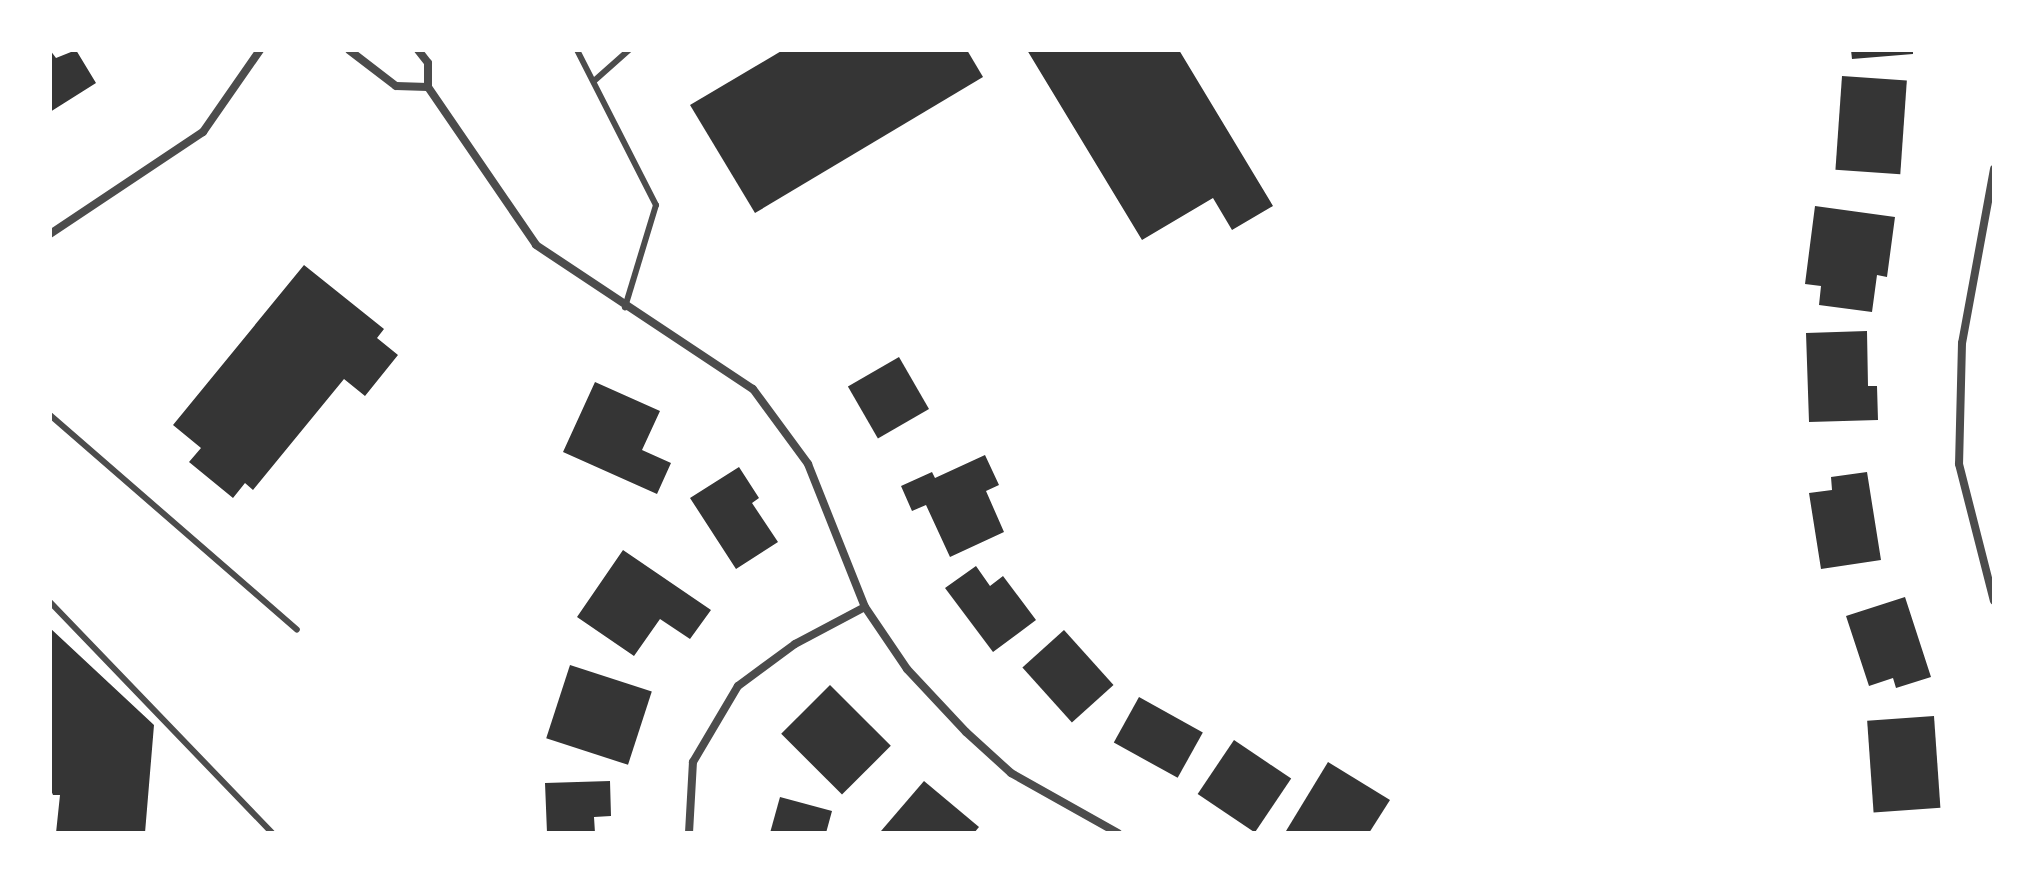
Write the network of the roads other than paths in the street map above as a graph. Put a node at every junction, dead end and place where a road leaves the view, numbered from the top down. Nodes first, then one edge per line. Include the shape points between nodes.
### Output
1 (260, 50) edge
2 (349, 50) edge
3 (418, 50) edge
4 (577, 50) edge
5 (629, 50) edge
6 (594, 81) junction
7 (428, 87) junction
8 (1994, 169) edge
9 (50, 234) edge
10 (625, 307) junction
11 (50, 415) edge
12 (1994, 601) edge
13 (50, 602) edge
14 (865, 607) junction
15 (297, 630) dead end
16 (272, 833) edge
17 (689, 833) edge
18 (1118, 833) edge

1 - 9 street via 203,132
2 - 7 street via 396,86
3 - 7 street via 428,63
4 - 6 lane
5 - 6 lane
6 - 10 lane via 656,205
7 - 10 street via 536,245
8 - 12 street via 1962,343 1959,464
10 - 14 street via 753,389 808,464
11 - 15 lane
13 - 16 lane
14 - 17 street via 795,644 738,686 693,762
14 - 18 street via 907,669 1011,773

